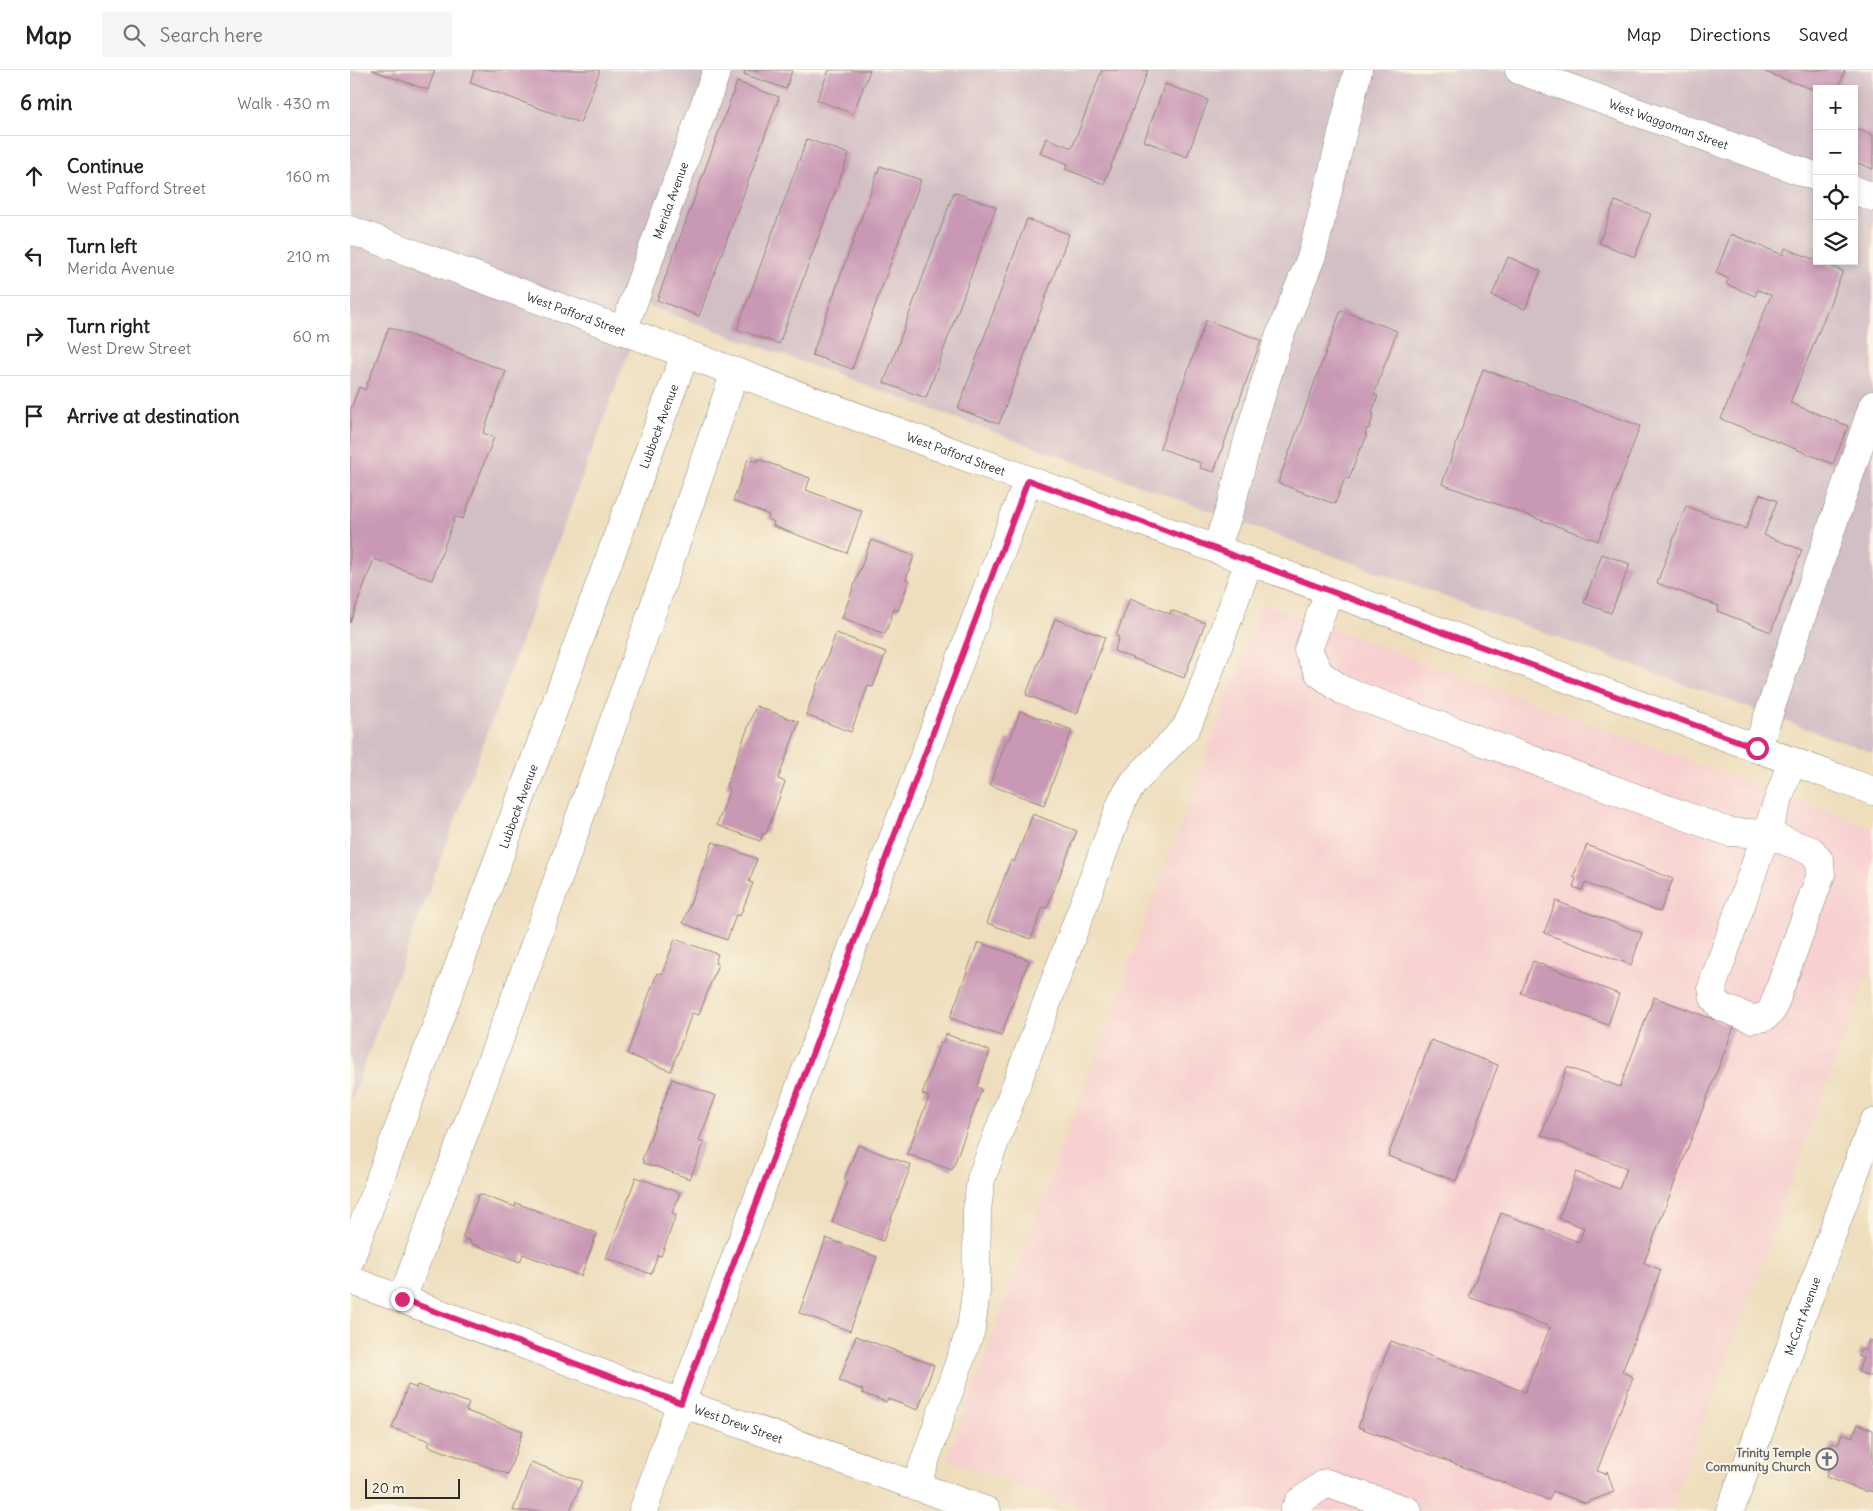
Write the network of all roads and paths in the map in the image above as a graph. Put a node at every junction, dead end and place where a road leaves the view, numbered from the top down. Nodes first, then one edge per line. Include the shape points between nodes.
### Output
1 (717, 70) edge
2 (1358, 70) edge
3 (1519, 70) edge
4 (1813, 176) edge
5 (1858, 191) edge
6 (1873, 197) edge
7 (350, 230) edge
8 (623, 331) junction
9 (685, 354) junction
10 (735, 372) junction
11 (1873, 405) edge
12 (1028, 480) junction
13 (1216, 550) junction
14 (1249, 561) junction
15 (1329, 591) junction
16 (1757, 748) junction
17 (1792, 762) junction
18 (1873, 792) edge
19 (1766, 834) junction
20 (1871, 1134) edge
21 (350, 1260) edge
22 (350, 1280) edge
23 (402, 1299) junction
24 (681, 1403) junction
25 (916, 1486) junction
26 (643, 1511) edge
27 (987, 1511) edge
28 (1294, 1511) edge
29 (1408, 1511) edge
30 (1730, 1511) edge

1 - 8 street, Merida Avenue
2 - 13 street via 1312,255 1278,340 1232,506
3 - 4 street, West Waggoman Street
5 - 6 street
7 - 8 street, West Pafford Street
8 - 9 street, West Pafford Street
9 - 10 street, West Pafford Street
9 - 21 street, Lubbock Avenue
10 - 12 street, West Pafford Street
10 - 23 street via 530,958
11 - 16 street
12 - 13 street, West Pafford Street
12 - 24 street
13 - 14 street, West Pafford Street
14 - 15 street, West Pafford Street
14 - 25 street via 1186,728 1134,782 1123,799 981,1180 977,1210 976,1292 971,1328
15 - 16 street, West Pafford Street
15 - 19 street via 1308,650 1319,673 1342,690 1729,832
16 - 17 street, West Pafford Street
17 - 18 street, West Pafford Street
17 - 19 street
19 - 19 street via 1812,850 1820,862 1821,874 1772,1010 1765,1017 1752,1018 1721,1007 1714,998 1712,987
20 - 30 street, McCart Avenue
22 - 23 street, West Drew Street
23 - 24 street, West Drew Street
24 - 25 street, West Drew Street
24 - 26 street
25 - 27 street, West Drew Street
28 - 29 street via 1299,1502 1326,1483

